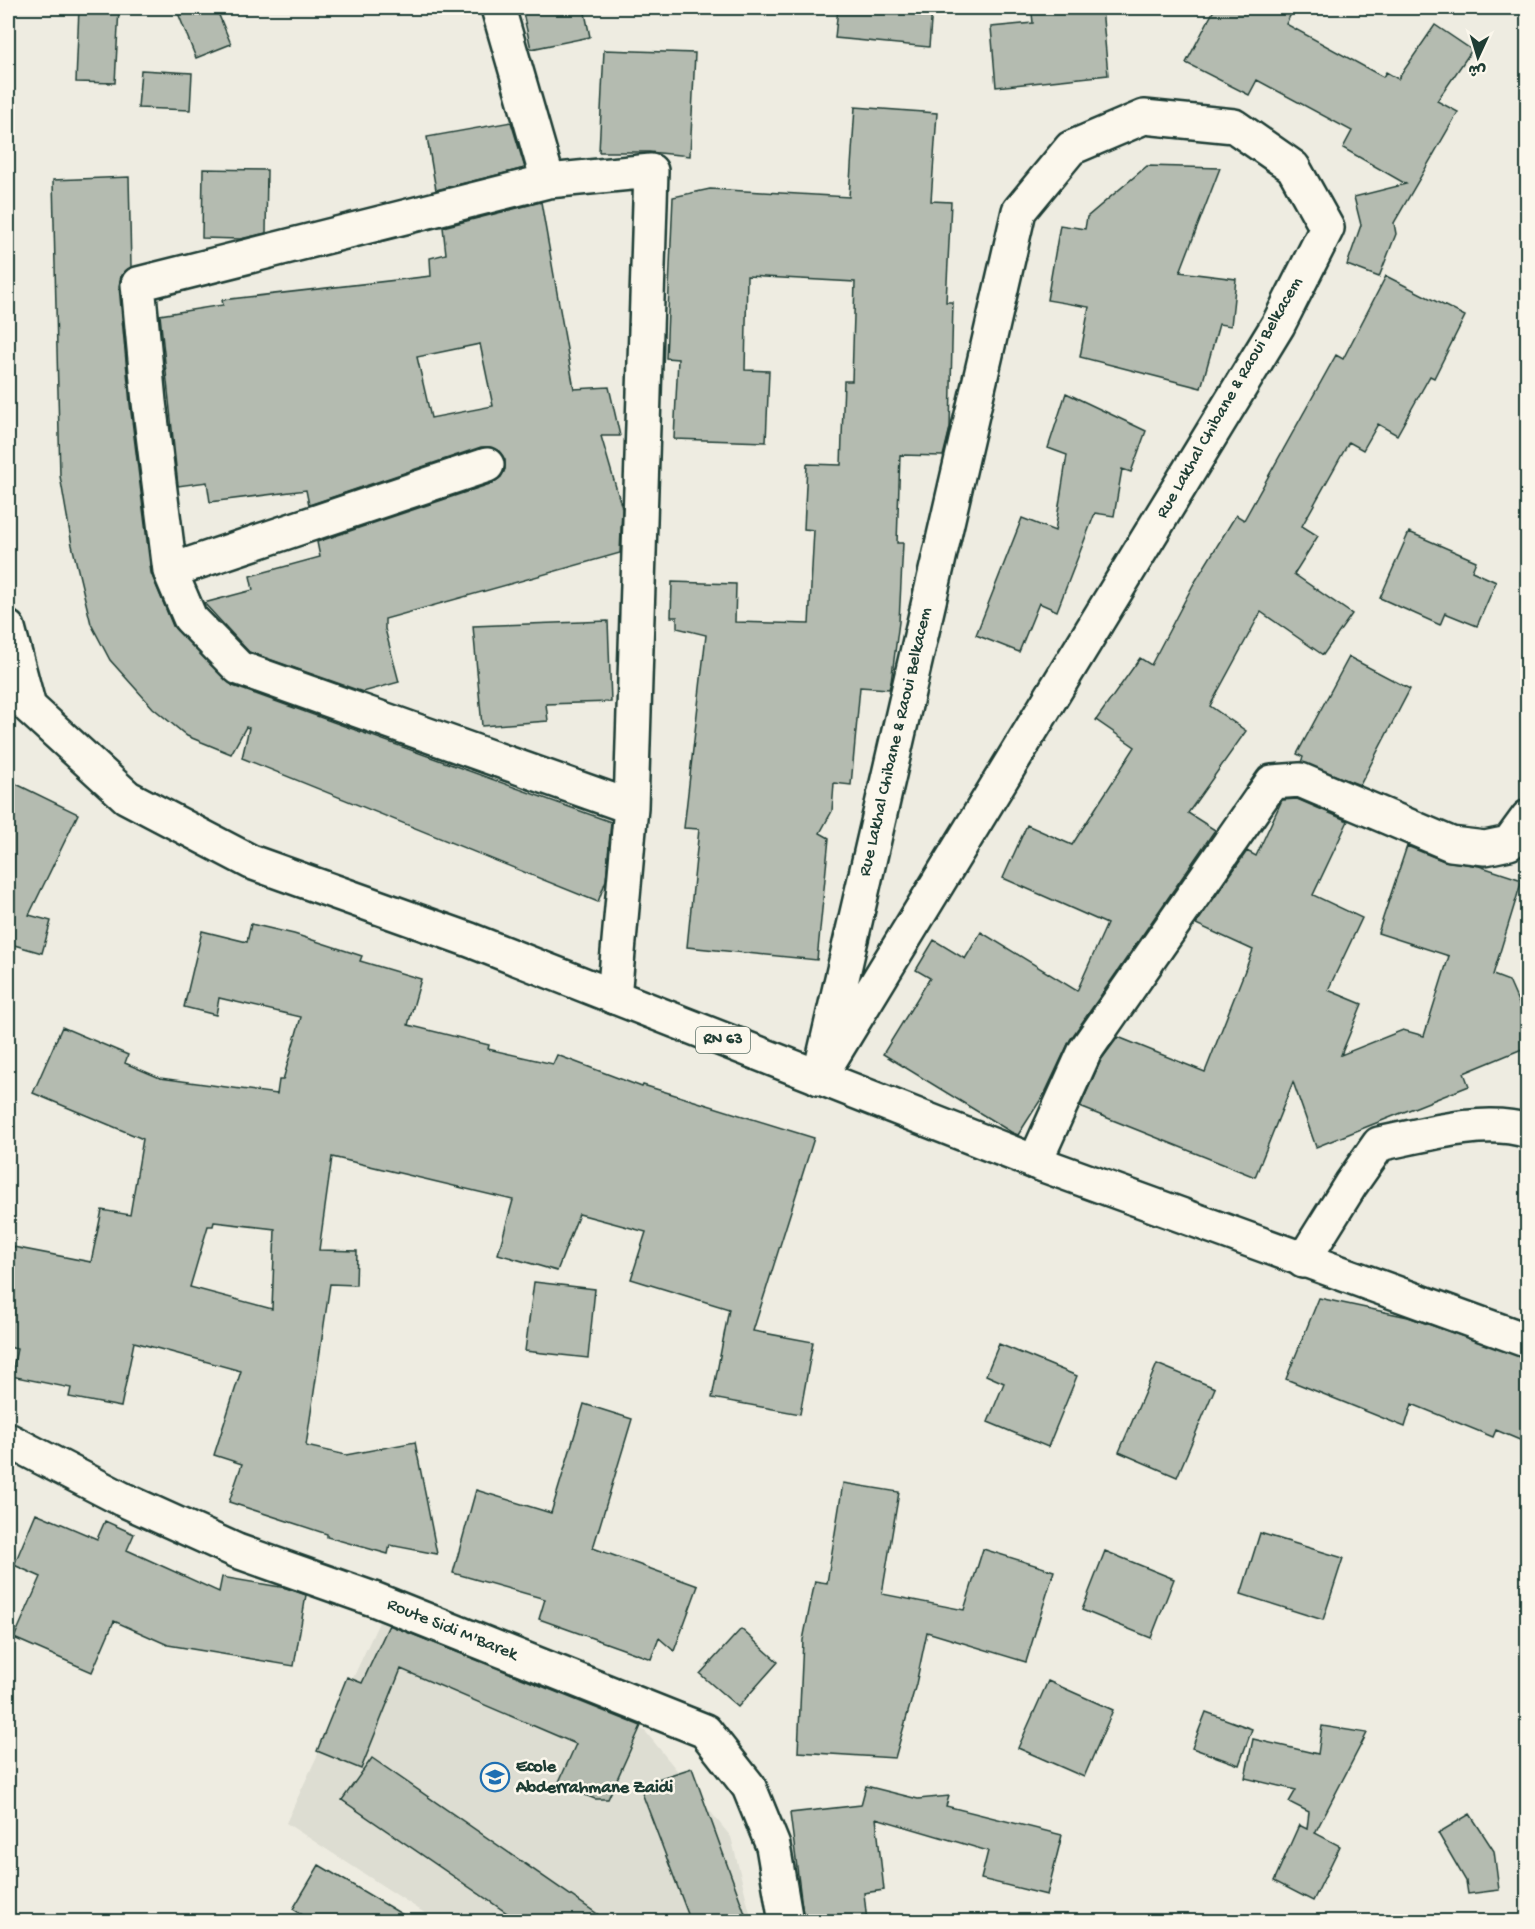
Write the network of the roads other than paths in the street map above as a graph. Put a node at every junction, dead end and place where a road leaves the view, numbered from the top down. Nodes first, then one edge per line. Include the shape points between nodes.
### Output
1 (498, 8) edge
2 (548, 181) junction
3 (487, 465) dead end
4 (170, 571) junction
5 (8, 628) edge
6 (631, 807) junction
7 (1527, 817) edge
8 (614, 997) junction
9 (819, 1078) junction
10 (1527, 1131) edge
11 (1035, 1162) junction
12 (1303, 1261) junction
13 (1527, 1341) edge
14 (8, 1440) edge
15 (786, 1922) edge

1 - 2 street
2 - 4 street via 138,284 148,402
2 - 6 street via 651,171
3 - 4 street
4 - 6 street via 190,618 239,668
5 - 8 street, RN 63 via 29,707 127,797 251,862 470,940
6 - 8 street
7 - 11 street via 1509,843 1485,848 1451,844 1300,780 1272,782 1086,1051
8 - 9 street, RN 63
9 - 9 street, Rue Lakhal Chibane & Raoui Belkacem via 1018,211 1071,148 1144,117 1234,126 1293,167 1327,228 1278,325
9 - 11 street, RN 63
10 - 12 street via 1511,1126 1445,1130 1379,1144
11 - 12 street, RN 63
12 - 13 street, RN 63
14 - 15 street, Route Sidi M'Barek via 122,1499 237,1551 376,1600 705,1731 749,1787 773,1846

